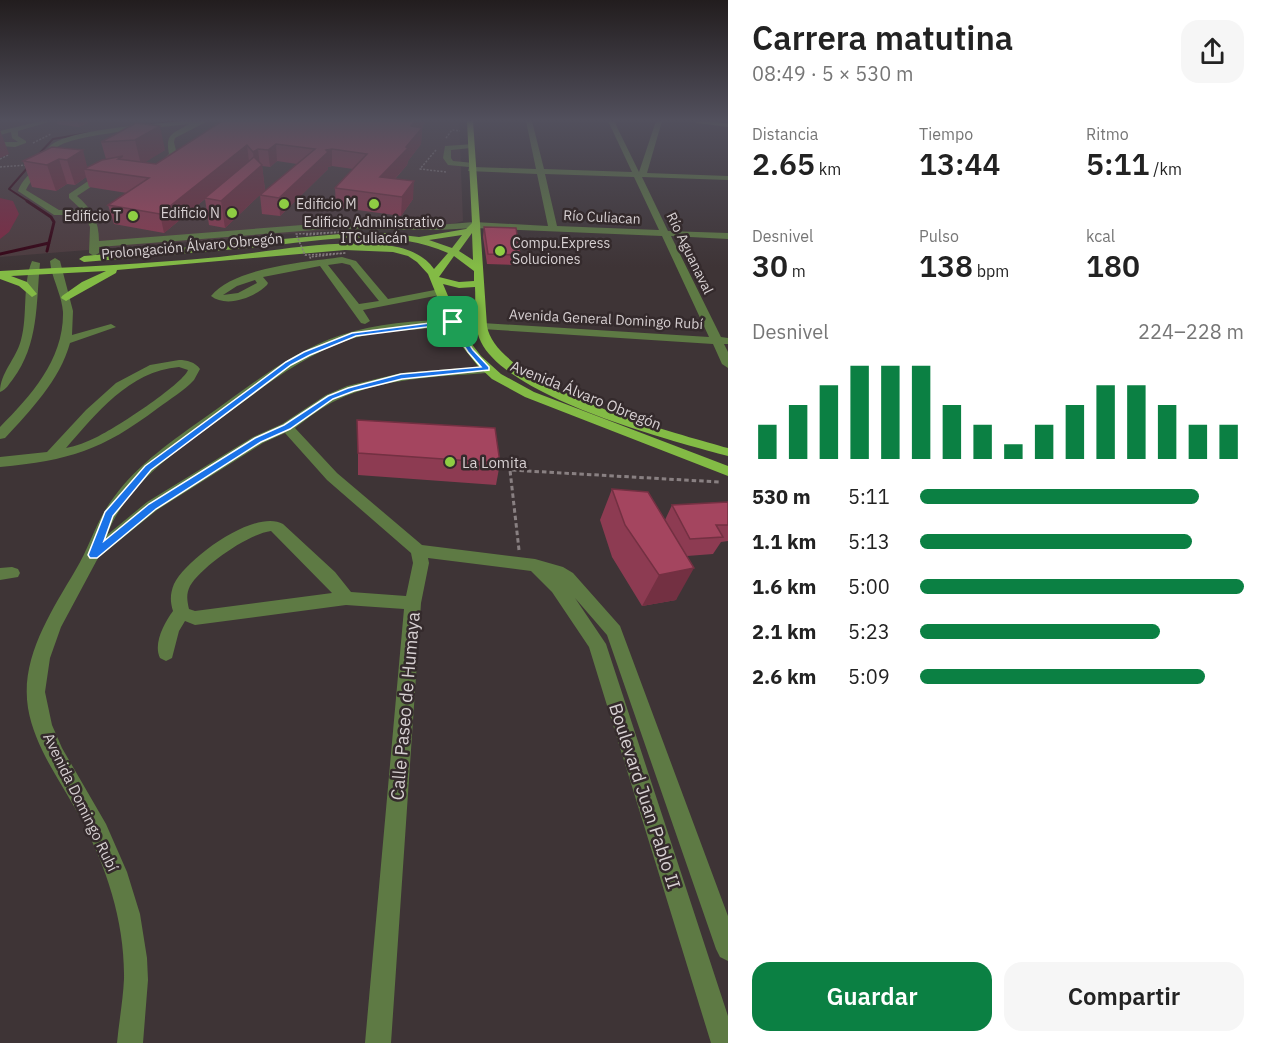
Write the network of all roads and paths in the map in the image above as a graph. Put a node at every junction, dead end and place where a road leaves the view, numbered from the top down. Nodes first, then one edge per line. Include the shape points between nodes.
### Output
1 (38, 170) edge
2 (471, 170) edge
3 (517, 170) edge
4 (636, 170) edge
5 (641, 170) edge
6 (94, 171) edge
7 (114, 171) edge
8 (540, 171) junction
9 (105, 173) junction
10 (639, 175) junction
11 (728, 178) edge
12 (89, 212) junction
13 (472, 228) junction
14 (553, 228) junction
15 (665, 233) junction
16 (306, 234) dead end
17 (728, 236) edge
18 (411, 238) junction
19 (95, 244) junction
20 (452, 252) junction
21 (281, 254) junction
22 (267, 255) junction
23 (93, 258) junction
24 (317, 261) junction
25 (56, 266) junction
26 (0, 267) edge
27 (122, 267) junction
28 (35, 268) junction
29 (286, 268) junction
30 (274, 271) junction
31 (479, 271) junction
32 (0, 275) edge
33 (256, 276) dead end
34 (436, 277) junction
35 (480, 284) junction
36 (440, 292) junction
37 (32, 294) junction
38 (66, 298) junction
39 (386, 303) junction
40 (356, 308) junction
41 (365, 321) dead end
42 (453, 322) junction
43 (482, 326) junction
44 (111, 327) dead end
45 (722, 340) edge
46 (65, 341) junction
47 (728, 364) edge
48 (486, 369) junction
49 (12, 372) junction
50 (0, 377) edge
51 (0, 388) edge
52 (287, 427) junction
53 (0, 435) edge
54 (728, 452) edge
55 (52, 455) junction
56 (0, 462) edge
57 (728, 471) edge
58 (728, 483) edge
59 (418, 550) junction
60 (94, 555) junction
61 (528, 564) junction
62 (346, 598) junction
63 (413, 603) junction
64 (182, 613) junction
65 (166, 653) dead end
66 (728, 949) edge
67 (130, 1043) edge
68 (378, 1043) edge
69 (724, 1043) edge

1 - 12 street via 22,191 57,213
2 - 13 main road, Avenida Álvaro Obregón
3 - 8 street
4 - 10 street, Río Aguanaval
5 - 10 street
6 - 9 street
7 - 9 street
8 - 10 street
8 - 14 street
9 - 12 street via 72,196
10 - 11 street
10 - 15 street, Río Aguanaval
12 - 19 street
13 - 14 street, Río Culiacan
13 - 18 main road via 442,236
13 - 19 street, Río Culiacan via 327,226 160,242
13 - 20 main road
13 - 31 main road, Avenida Álvaro Obregón
14 - 15 street, Río Culiacan
15 - 17 street, Río Culiacan
15 - 45 street, Río Aguanaval
16 - 24 path, bridge via 342,231 296,234 305,255 346,253 310,257
18 - 20 main road, Prolongación Álvaro Obregón
18 - 23 main road, Prolongación Álvaro Obregón via 359,236
19 - 23 street
20 - 31 main road, Prolongación Álvaro Obregón
20 - 34 main road
21 - 22 main road, Prolongación Álvaro Obregón
21 - 29 street
21 - 34 main road, Prolongación Álvaro Obregón via 356,247 389,249 418,259
22 - 27 main road, Prolongación Álvaro Obregón
22 - 30 street
23 - 25 main road, Prolongación Álvaro Obregón
24 - 29 street
24 - 39 street via 353,263
24 - 40 street
25 - 27 main road, Prolongación Álvaro Obregón
25 - 28 main road, Prolongación Álvaro Obregón
25 - 38 street
26 - 28 main road, Prolongación Álvaro Obregón
27 - 38 main road
28 - 32 main road, Prolongación Álvaro Obregón
28 - 37 street
29 - 30 street
30 - 33 street
31 - 35 main road, Avenida Álvaro Obregón
32 - 37 main road via 23,284
34 - 35 main road via 459,285
34 - 36 main road
35 - 43 main road, Avenida Álvaro Obregón
36 - 39 street
36 - 42 main road
37 - 49 street via 29,341
38 - 46 street
39 - 40 street
40 - 41 street
42 - 48 main road, Avenida Álvaro Obregón
42 - 60 street, Avenida Domingo Rubí via 354,334 288,363 148,468 108,515
43 - 45 street, Avenida General Domingo Rubí
43 - 54 main road, Avenida Álvaro Obregón via 491,350 524,376 604,412
44 - 46 street
45 - 47 street, Río Aguanaval
46 - 53 street via 45,383
48 - 52 street via 401,377 351,389 323,402
48 - 57 main road, Avenida Álvaro Obregón via 515,387
49 - 50 street
49 - 51 street
52 - 59 street via 307,453
52 - 60 street via 258,440 152,506
55 - 55 street via 107,438 182,385 194,369 183,364 166,365 130,381 92,412
55 - 56 street
58 - 61 path via 510,470 512,500
59 - 61 street, Boulevard Juan Pablo II
59 - 63 street, Calle Paseo de Humaya via 420,563
60 - 67 street, Avenida Domingo Rubí via 52,626 36,692 49,742 89,812 122,884 136,978
61 - 66 street, Boulevard Juan Pablo II via 567,578 620,642
61 - 69 street, Boulevard Juan Pablo II via 558,587 597,644
62 - 63 street
62 - 64 street via 206,617
62 - 64 street via 321,568 278,528 268,525 257,527 194,569 179,589 177,600
63 - 68 street, Calle Paseo de Humaya
64 - 65 street via 167,640

